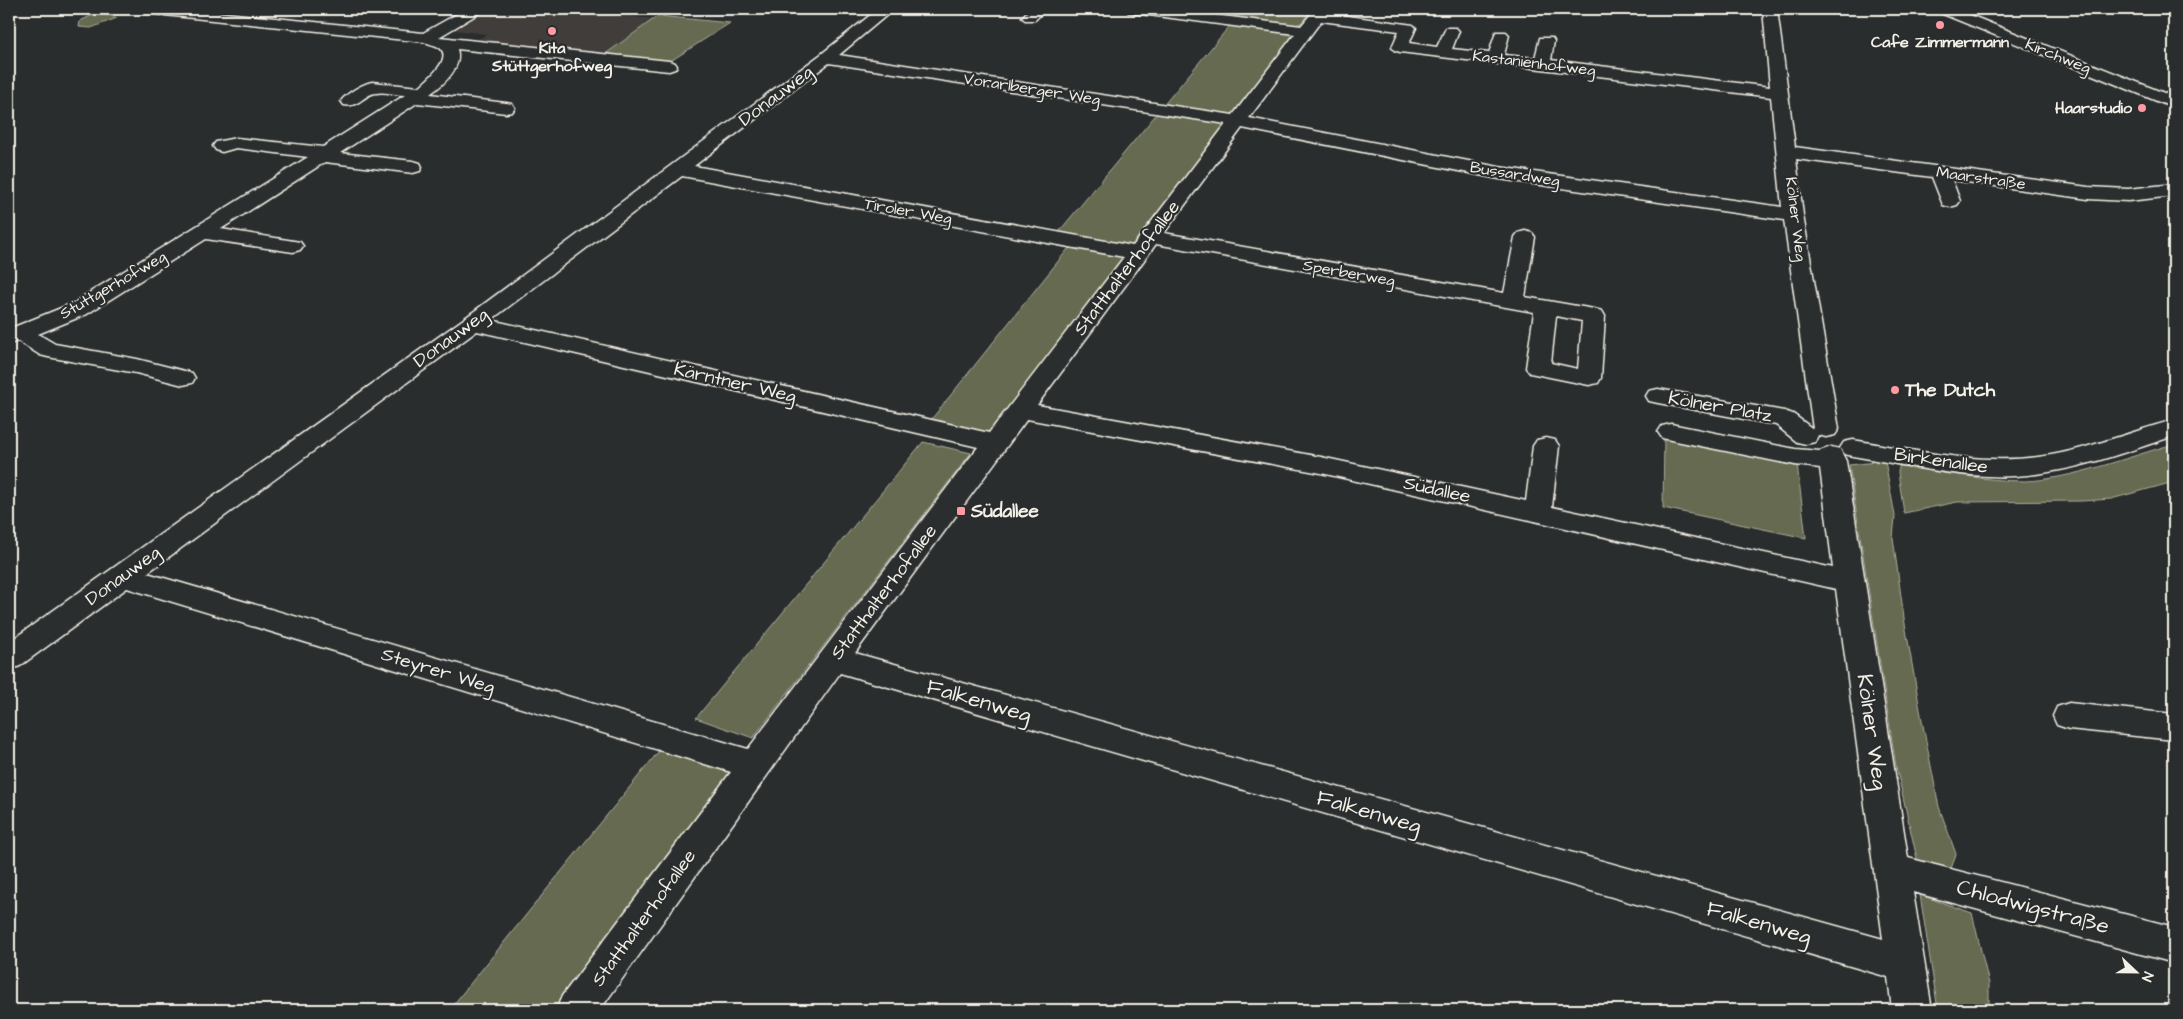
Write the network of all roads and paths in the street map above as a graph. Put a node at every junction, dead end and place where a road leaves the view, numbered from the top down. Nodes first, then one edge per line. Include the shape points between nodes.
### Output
1 (145, 9) edge
2 (476, 9) edge
3 (887, 9) edge
4 (1134, 9) edge
5 (1770, 9) edge
6 (1943, 9) edge
7 (1314, 19) edge
8 (269, 22) junction
9 (335, 29) junction
10 (1451, 31) dead end
11 (242, 35) dead end
12 (1501, 35) dead end
13 (426, 38) junction
14 (1546, 40) dead end
15 (313, 41) dead end
16 (445, 44) junction
17 (1443, 52) junction
18 (826, 58) junction
19 (1494, 58) junction
20 (1542, 64) junction
21 (669, 66) dead end
22 (1780, 94) junction
23 (417, 95) junction
24 (350, 101) dead end
25 (2174, 102) edge
26 (506, 108) dead end
27 (1238, 121) junction
28 (320, 135) dead end
29 (349, 138) junction
30 (222, 146) dead end
31 (1788, 152) junction
32 (324, 155) junction
33 (414, 167) dead end
34 (677, 169) junction
35 (1940, 173) junction
36 (2174, 190) edge
37 (1950, 201) dead end
38 (1793, 215) junction
39 (202, 232) junction
40 (1525, 237) dead end
41 (1145, 245) junction
42 (293, 246) dead end
43 (1513, 302) junction
44 (1546, 308) dead end
45 (473, 323) junction
46 (15, 335) edge
47 (182, 378) dead end
48 (1658, 396) dead end
49 (1021, 410) junction
50 (2174, 428) edge
51 (1670, 432) dead end
52 (996, 442) junction
53 (1546, 446) dead end
54 (1830, 446) junction
55 (1538, 512) junction
56 (122, 576) junction
57 (1850, 582) junction
58 (9, 658) edge
59 (833, 659) junction
60 (2068, 716) dead end
61 (2174, 727) edge
62 (755, 765) junction
63 (1892, 870) junction
64 (2174, 945) edge
65 (1905, 964) junction
66 (576, 1010) edge
67 (1912, 1010) edge

1 - 8 street
2 - 13 street
3 - 18 street, Donauweg
4 - 7 street
5 - 22 street, Kölner Weg
6 - 25 street, Kirchweg
7 - 17 street, Kastanienhofweg via 1408,28 1400,47
7 - 27 street, Statthalterhofallee
8 - 9 street
8 - 11 street
9 - 13 street
9 - 15 street
10 - 17 street
12 - 19 street
13 - 16 street
14 - 20 street
16 - 21 street
16 - 23 street, Stüttgerhofweg via 451,58 441,78
17 - 19 street, Kastanienhofweg
18 - 27 street, Vorarlberger Weg
18 - 34 street, Donauweg
19 - 20 street, Kastanienhofweg
20 - 22 street, Kastanienhofweg
22 - 31 street, Kölner Weg
23 - 24 street via 372,87
23 - 26 street
23 - 29 street, Stüttgerhofweg
27 - 38 street, Bussardweg via 1499,173
27 - 41 street, Statthalterhofallee
28 - 29 street
29 - 32 street, Stüttgerhofweg
30 - 32 street via 236,142
31 - 35 street, Maarstraße
31 - 38 street, Kölner Weg
32 - 33 street
32 - 39 street, Stüttgerhofweg
34 - 41 street, Tiroler Weg
34 - 45 street, Donauweg
35 - 36 street, Maarstraße via 2066,197
35 - 37 street
38 - 54 street, Kölner Weg
39 - 42 street
39 - 46 street, Stüttgerhofweg via 79,308
40 - 43 street
41 - 43 street, Sperberweg
41 - 49 street, Statthalterhofallee
43 - 44 street, Sperberweg
45 - 52 street, Kärntner Weg
45 - 56 street, Donauweg
46 - 47 street, Stüttgerhofweg via 48,350 137,366
48 - 54 street, Kölner Platz via 1784,418
49 - 52 street, Statthalterhofallee
49 - 55 street, Südallee via 1321,465
50 - 54 street, Birkenallee via 2056,463 1994,468 1947,465
51 - 54 street, Birkenallee via 1795,456
52 - 59 street, Statthalterhofallee
53 - 55 street
54 - 57 street, Kölner Weg
55 - 57 street, Südallee
56 - 58 street, Donauweg
56 - 62 street, Steyrer Weg
57 - 63 street, Kölner Weg
59 - 62 street, Statthalterhofallee
59 - 65 street, Falkenweg
60 - 61 street
62 - 66 street, Statthalterhofallee
63 - 64 street, Chlodwigstraße
63 - 65 street, Kölner Weg
65 - 67 street, Kölner Weg

